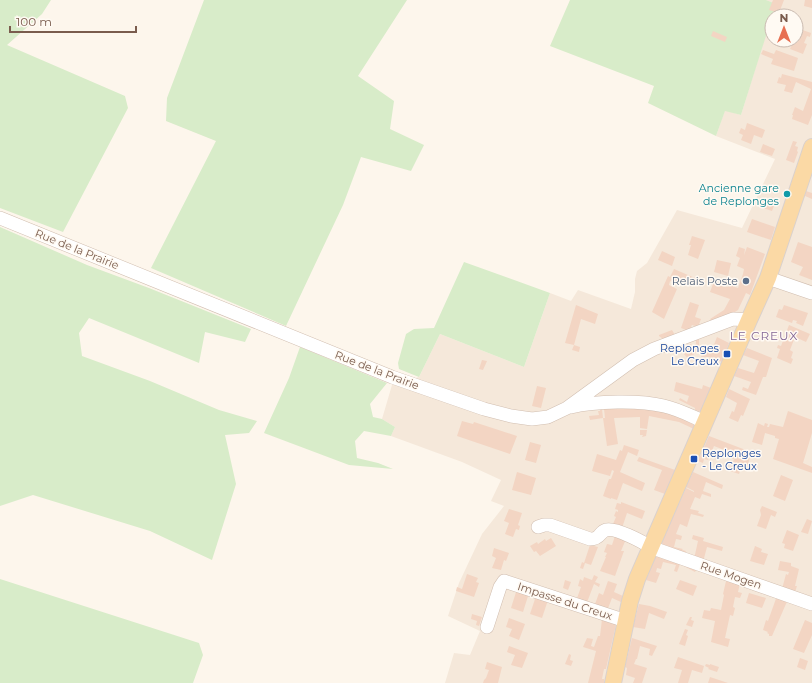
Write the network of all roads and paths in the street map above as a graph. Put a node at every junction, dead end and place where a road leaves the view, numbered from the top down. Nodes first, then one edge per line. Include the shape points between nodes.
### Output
1 (812, 147) edge
2 (0, 218) edge
3 (768, 278) junction
4 (812, 293) edge
5 (749, 320) junction
6 (595, 388) junction
7 (599, 403) junction
8 (567, 408) junction
9 (705, 422) junction
10 (538, 527) dead end
11 (650, 547) junction
12 (812, 604) edge
13 (626, 621) junction
14 (487, 627) dead end
15 (613, 683) edge

1 - 3 main road
2 - 8 street, Rue de la Prairie via 378,372 484,409 532,419 548,417
3 - 4 street
3 - 5 main road
5 - 6 street, Rue de la Prairie via 733,319 654,349 633,360
5 - 9 main road
6 - 7 street
6 - 8 street, Rue de la Prairie
7 - 8 street
7 - 9 street via 652,403
9 - 11 main road
10 - 11 street, Rue Mogen via 550,525 590,539 611,530
11 - 12 street, Rue Mogen
11 - 13 main road via 637,579
13 - 14 street, Impasse du Creux via 504,581
13 - 15 main road

